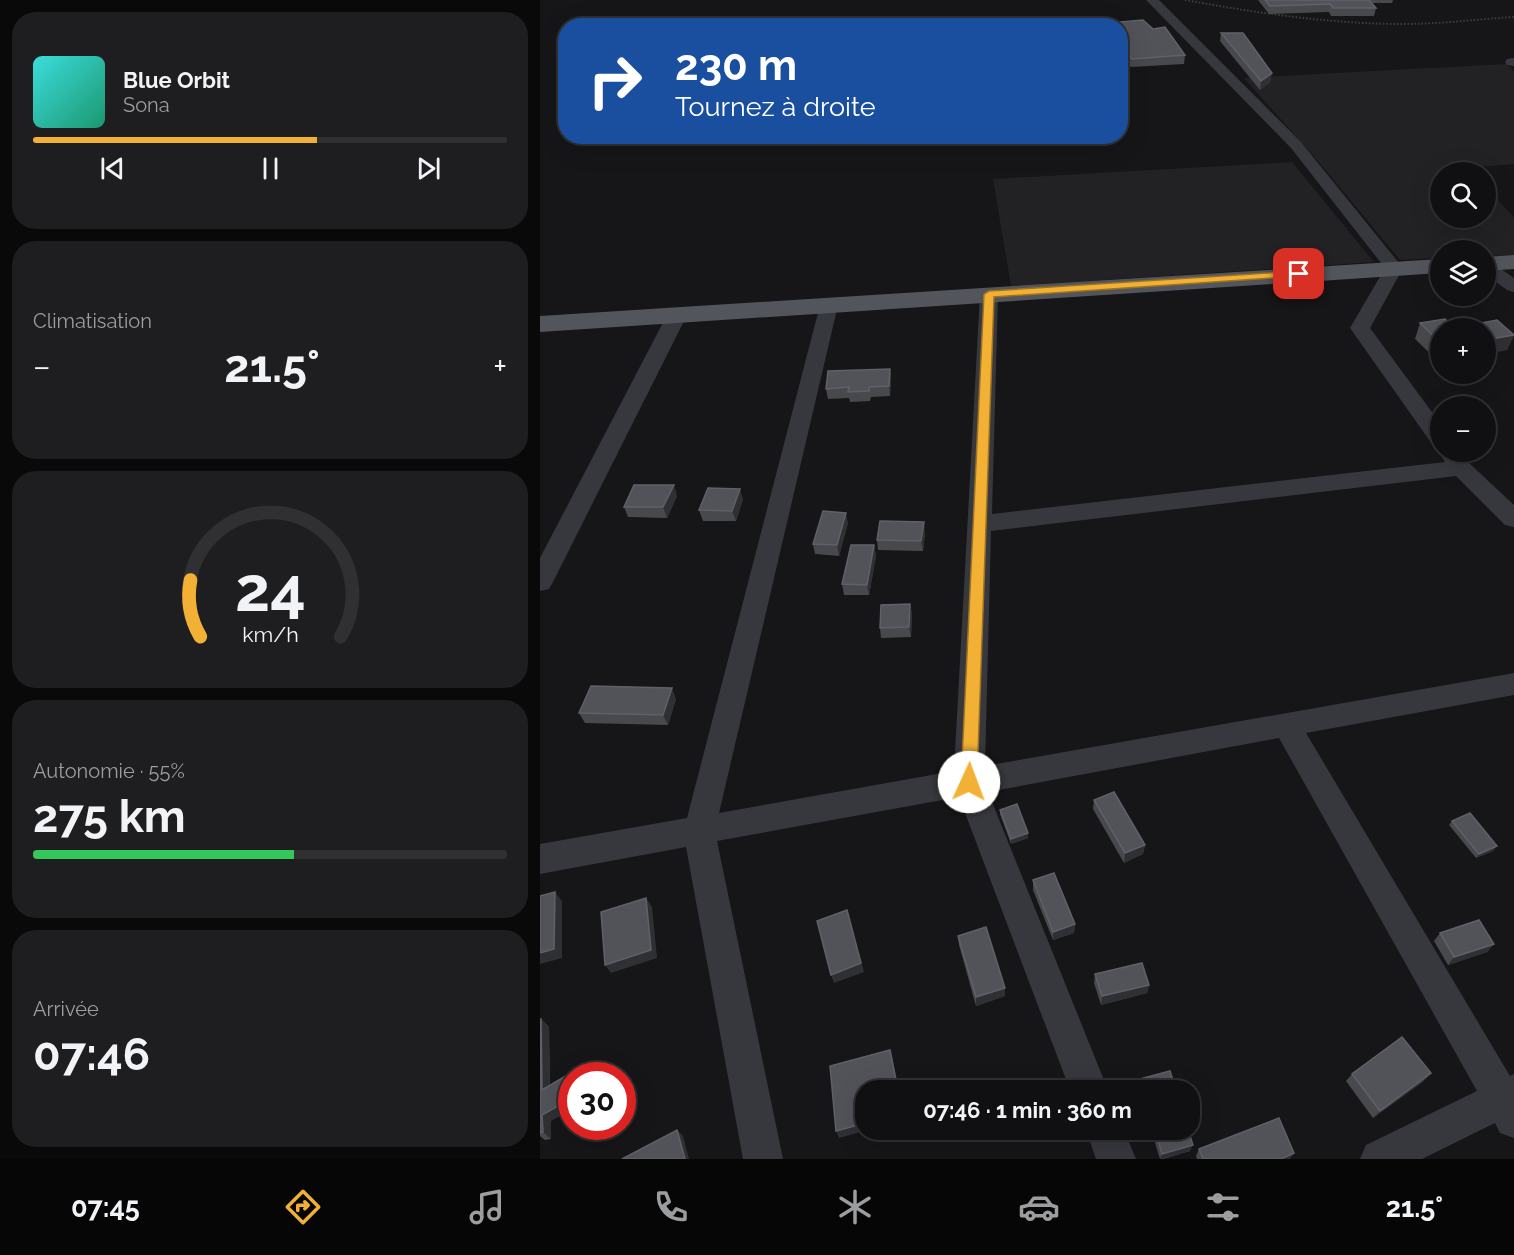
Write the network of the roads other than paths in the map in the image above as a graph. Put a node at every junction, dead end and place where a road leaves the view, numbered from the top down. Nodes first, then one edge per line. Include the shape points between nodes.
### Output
1 (1152, 0) edge
2 (1514, 262) edge
3 (1496, 264) edge
4 (1430, 266) edge
5 (1394, 268) junction
6 (1496, 273) edge
7 (1514, 286) edge
8 (989, 294) junction
9 (829, 305) junction
10 (677, 315) junction
11 (540, 324) edge
12 (1430, 425) edge
13 (1440, 462) edge
14 (1457, 462) edge
15 (1514, 519) edge
16 (980, 524) junction
17 (540, 582) edge
18 (1514, 684) edge
19 (1286, 725) junction
20 (969, 782) junction
21 (699, 831) junction
22 (540, 859) edge
23 (1085, 1080) edge
24 (1510, 1104) edge
25 (1108, 1140) edge
26 (763, 1159) edge
27 (1116, 1159) edge
28 (1380, 1159) edge

1 - 5 street via 1296,145
2 - 3 main road
4 - 5 main road
5 - 8 main road
5 - 12 street via 1360,328
6 - 7 street
8 - 9 main road
8 - 16 street
9 - 10 main road
9 - 21 street
10 - 11 main road
10 - 17 street
13 - 16 street
14 - 15 street
16 - 20 street
18 - 19 street
19 - 20 street
19 - 24 street
20 - 21 street
20 - 23 street
21 - 22 street
21 - 26 street
24 - 28 street
25 - 27 street

